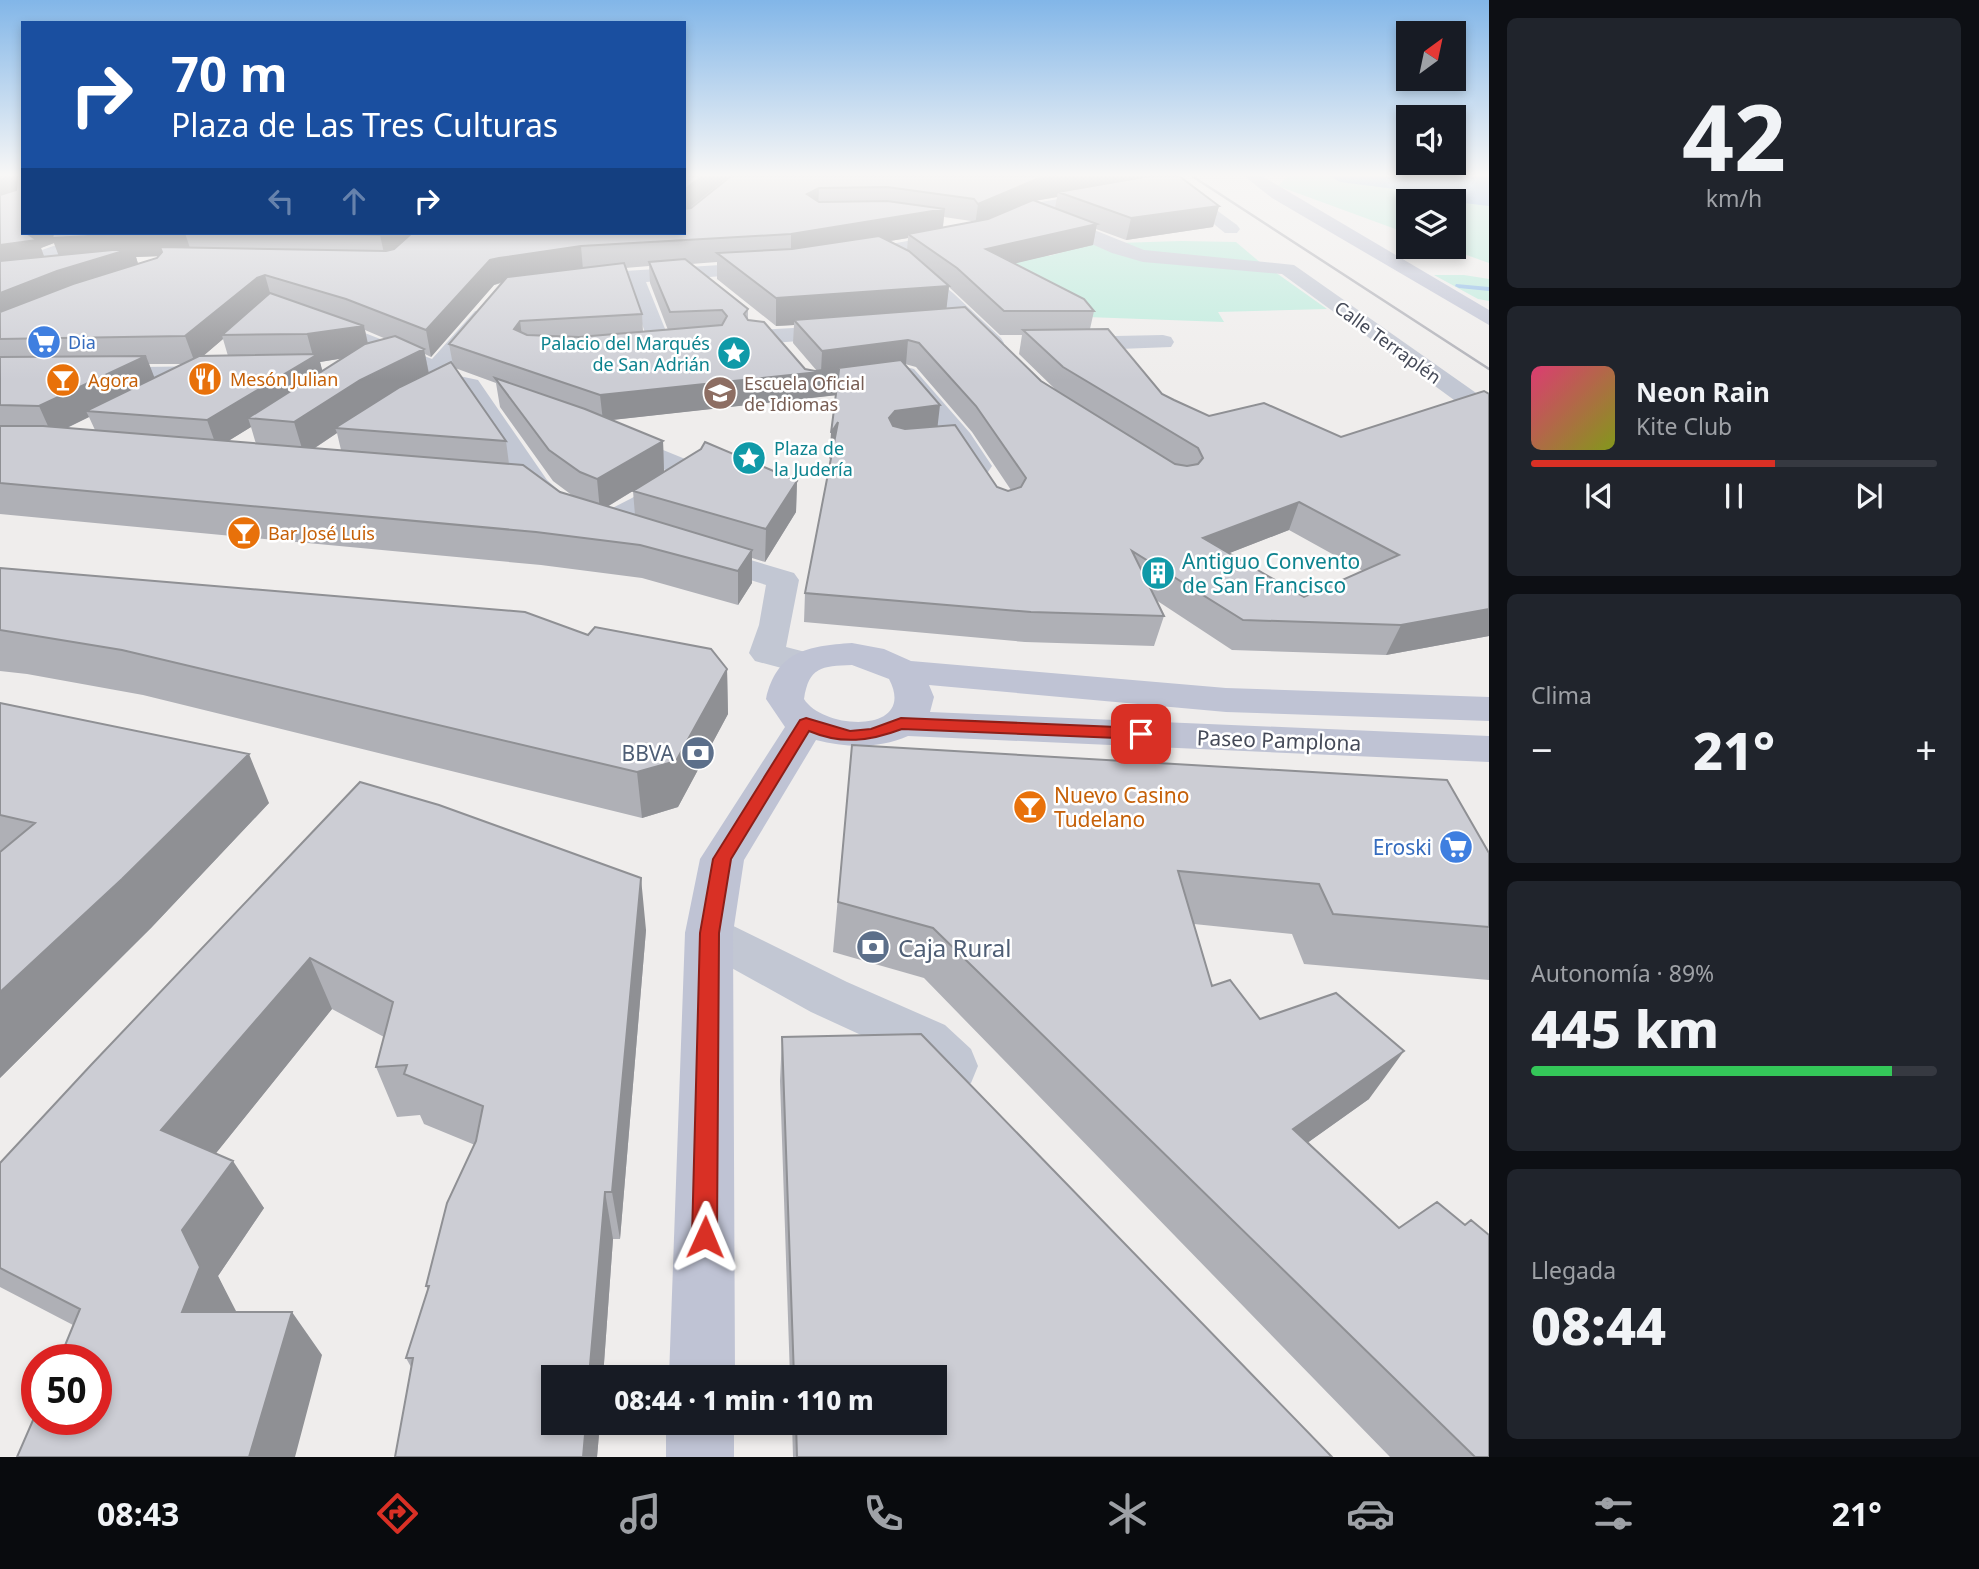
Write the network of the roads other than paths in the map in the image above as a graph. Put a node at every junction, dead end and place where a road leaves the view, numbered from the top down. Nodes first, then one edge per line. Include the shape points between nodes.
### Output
1 (77, 244) edge
2 (927, 244) edge
3 (974, 244) edge
4 (1112, 244) edge
5 (1361, 244) edge
6 (675, 250) dead end
7 (994, 251) edge
8 (881, 253) junction
9 (830, 260) edge
10 (99, 265) dead end
11 (76, 266) junction
12 (791, 266) edge
13 (35, 273) edge
14 (694, 274) junction
15 (669, 275) junction
16 (635, 278) junction
17 (562, 282) edge
18 (713, 290) edge
19 (496, 301) edge
20 (743, 314) edge
21 (296, 316) edge
22 (1489, 319) edge
23 (968, 320) junction
24 (942, 323) edge
25 (864, 330) edge
26 (765, 338) junction
27 (1163, 342) dead end
28 (688, 344) edge
29 (1045, 344) edge
30 (661, 346) junction
31 (635, 347) edge
32 (480, 349) edge
33 (1009, 351) edge
34 (404, 356) junction
35 (789, 357) edge
36 (366, 367) edge
37 (453, 371) junction
38 (0, 376) edge
39 (880, 377) edge
40 (421, 394) edge
41 (155, 397) edge
42 (506, 397) edge
43 (1489, 414) edge
44 (587, 426) edge
45 (961, 439) junction
46 (926, 443) edge
47 (497, 483) edge
48 (989, 484) edge
49 (537, 486) junction
50 (604, 524) junction
51 (642, 536) edge
52 (680, 548) edge
53 (804, 663) junction
54 (904, 672) junction
55 (1489, 709) edge
56 (806, 723) junction
57 (901, 723) junction
58 (1489, 748) edge
59 (709, 933) junction
60 (985, 1100) edge
61 (702, 1365) edge
62 (701, 1435) edge
63 (700, 1457) edge

1 - 11 street via 46,255
2 - 8 street
3 - 7 street
4 - 43 street, Calle Terraplén via 1143,256 1287,270
5 - 22 main road
6 - 15 street
8 - 9 street
8 - 23 street via 915,271
10 - 11 street
11 - 13 street
12 - 14 street
14 - 15 street
14 - 18 street
15 - 16 street
16 - 17 street
16 - 30 street
19 - 37 street
20 - 26 street
21 - 34 street
23 - 24 street
23 - 33 street
25 - 26 street
26 - 35 street
27 - 29 street
28 - 30 street
30 - 31 street
32 - 37 street
34 - 36 street
34 - 37 street
37 - 40 street
37 - 42 street
37 - 49 street
38 - 41 street via 218,367
39 - 45 street via 906,373
44 - 50 street via 690,471
45 - 46 street
45 - 48 street
47 - 49 street
49 - 50 street via 575,516
50 - 51 street
52 - 53 street via 783,580 767,653
53 - 54 main road via 852,654
53 - 56 main road via 790,674 785,694 790,708
54 - 55 main road, Paseo Pamplona via 1226,700
54 - 57 main road via 915,697
56 - 57 main road via 850,736 873,734
56 - 59 main road via 722,859
57 - 58 main road, Paseo Pamplona
59 - 60 street via 927,1041
59 - 61 main road
62 - 63 main road

